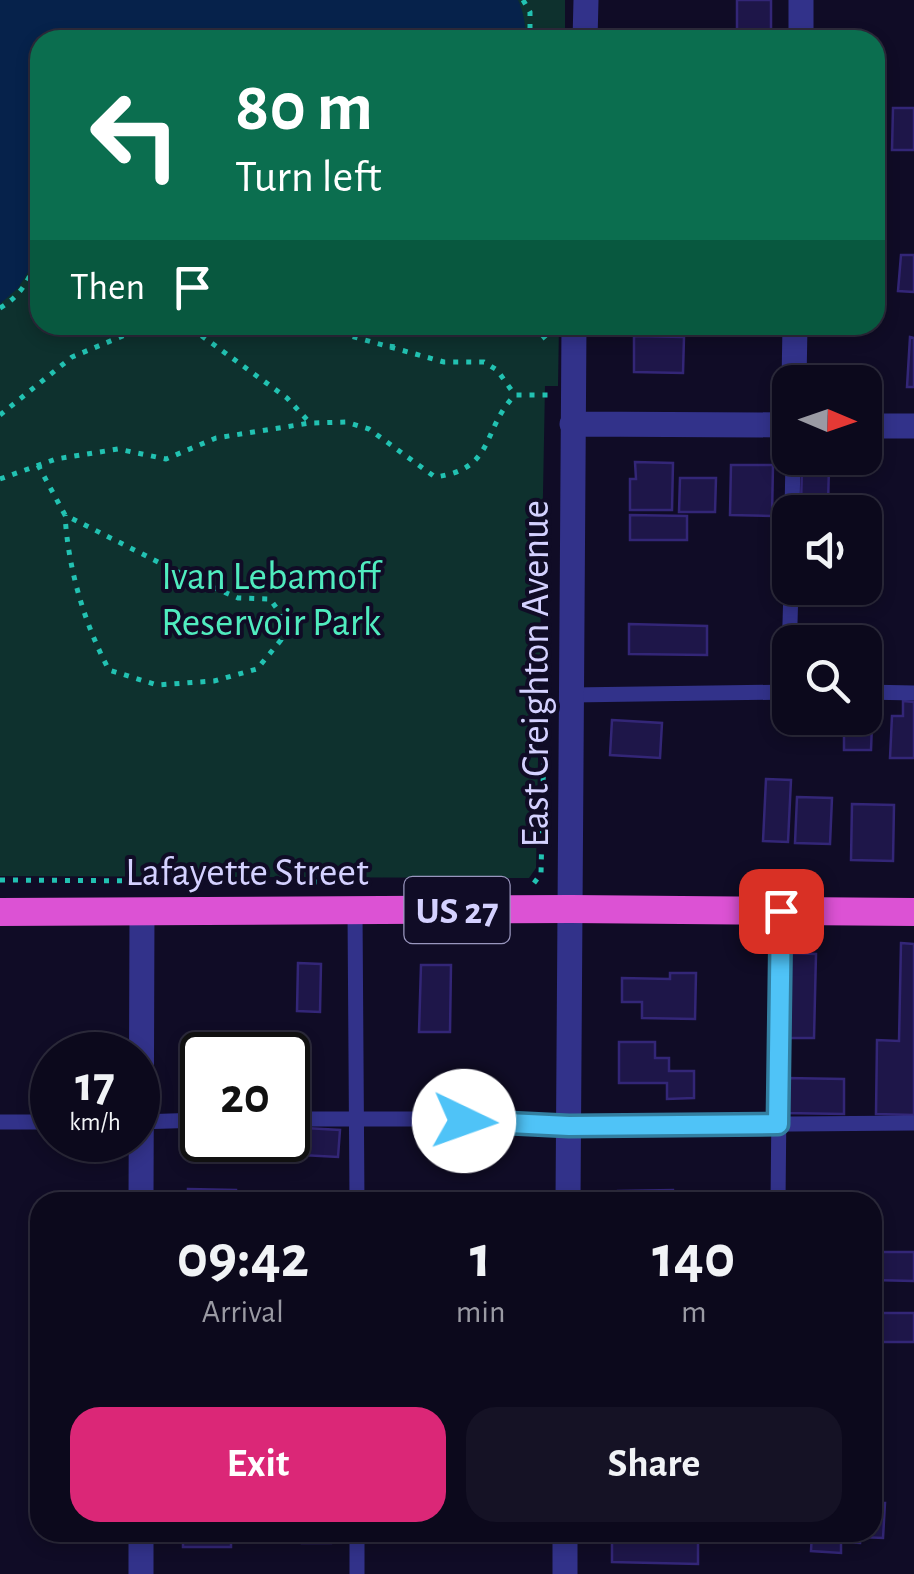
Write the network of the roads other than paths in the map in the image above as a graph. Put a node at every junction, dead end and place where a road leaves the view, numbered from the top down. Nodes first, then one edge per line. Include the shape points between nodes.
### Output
1 (586, 0) edge
2 (801, 0) edge
3 (585, 30) edge
4 (800, 30) edge
5 (574, 335) edge
6 (795, 335) edge
7 (794, 365) edge
8 (572, 424) junction
9 (772, 426) edge
10 (882, 426) edge
11 (914, 426) edge
12 (772, 692) edge
13 (882, 692) edge
14 (914, 693) edge
15 (572, 695) junction
16 (571, 909) junction
17 (356, 911) junction
18 (781, 911) junction
19 (0, 912) edge
20 (142, 912) junction
21 (914, 912) edge
22 (140, 1032) edge
23 (310, 1118) edge
24 (356, 1118) junction
25 (0, 1122) edge
26 (30, 1122) edge
27 (914, 1123) edge
28 (778, 1124) junction
29 (569, 1126) junction
30 (140, 1162) edge
31 (141, 1192) edge
32 (357, 1192) edge
33 (568, 1192) edge
34 (778, 1192) edge
35 (141, 1542) edge
36 (357, 1542) edge
37 (565, 1542) edge
38 (140, 1574) edge
39 (357, 1574) edge
40 (565, 1574) edge

1 - 3 street
2 - 4 street
5 - 8 street, East Creighton Avenue
6 - 7 street
8 - 9 street
8 - 15 street, East Creighton Avenue
10 - 11 street
12 - 15 lane
13 - 14 lane
15 - 16 street, East Creighton Avenue
16 - 17 highway, Lafayette Street / US 27
16 - 18 highway, Lafayette Street / US 27
16 - 29 street, East Creighton Avenue
17 - 20 highway, Lafayette Street / US 27
17 - 24 lane
18 - 21 highway, Lafayette Street / US 27
18 - 28 lane
19 - 20 highway, Lafayette Street / US 27
20 - 22 street
23 - 24 lane
24 - 29 lane
24 - 32 lane
25 - 26 lane
27 - 28 lane
28 - 29 lane
28 - 34 lane
29 - 33 street, East Creighton Avenue
30 - 31 street
35 - 38 street
36 - 39 lane
37 - 40 street

